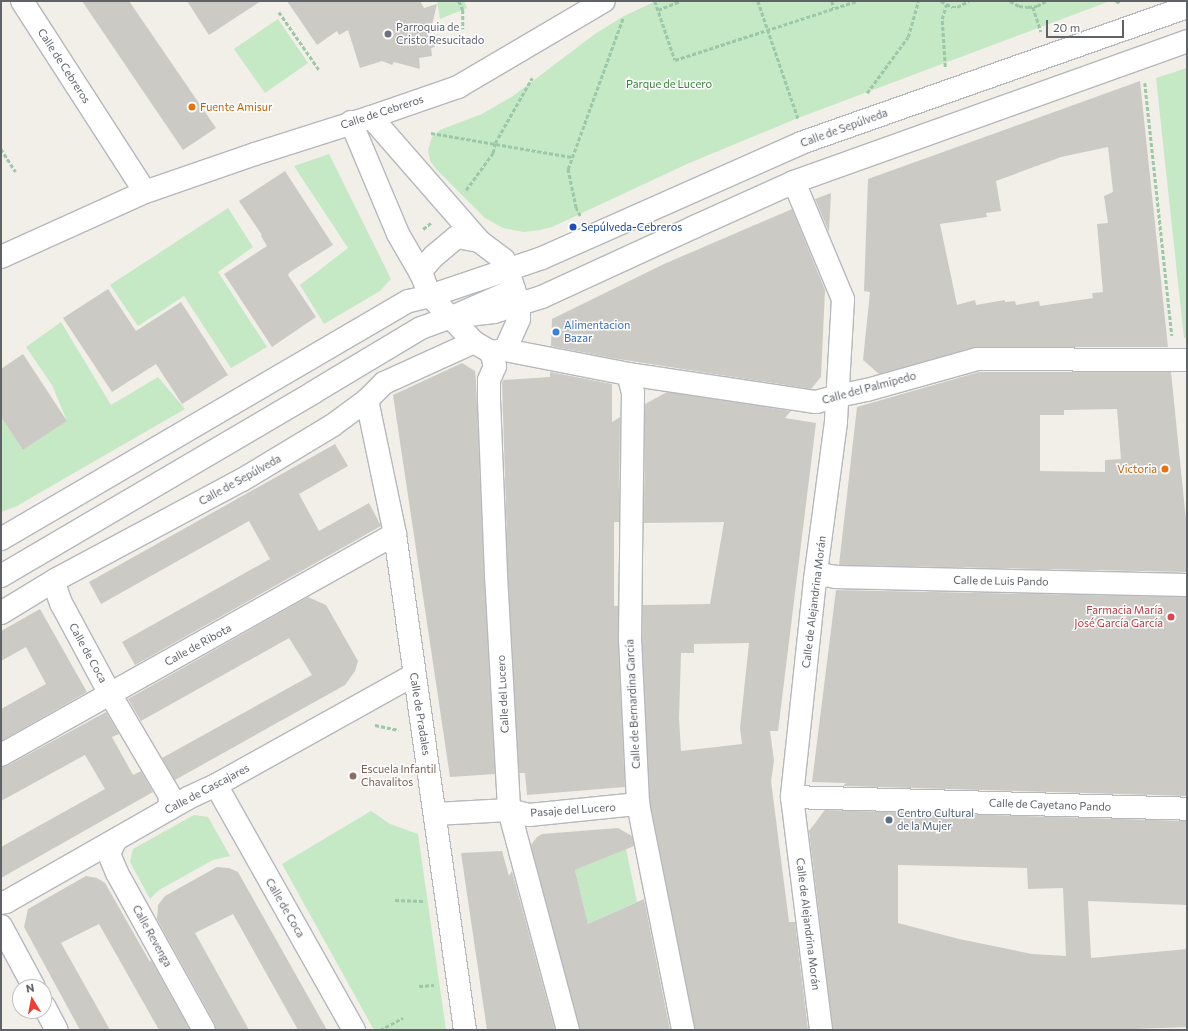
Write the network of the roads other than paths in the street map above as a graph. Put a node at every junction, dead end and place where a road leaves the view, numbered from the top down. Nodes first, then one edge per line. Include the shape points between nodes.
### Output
1 (22, 1) edge
2 (604, 1) edge
3 (1180, 9) edge
4 (1184, 42) edge
5 (361, 120) junction
6 (794, 182) junction
7 (146, 192) junction
8 (479, 241) junction
9 (1, 257) edge
10 (508, 270) junction
11 (420, 272) junction
12 (430, 296) junction
13 (516, 298) junction
14 (452, 317) junction
15 (490, 348) junction
16 (1187, 360) edge
17 (628, 374) junction
18 (838, 396) junction
19 (367, 400) junction
20 (396, 534) junction
21 (1, 539) edge
22 (1, 576) edge
23 (57, 579) junction
24 (815, 580) junction
25 (1187, 585) edge
26 (1, 613) edge
27 (414, 675) junction
28 (110, 694) junction
29 (1, 755) edge
30 (216, 785) junction
31 (792, 797) junction
32 (638, 804) junction
33 (169, 809) junction
34 (1187, 809) edge
35 (509, 810) junction
36 (435, 814) junction
37 (115, 841) junction
38 (1, 903) edge
39 (1, 926) edge
40 (30, 979) edge
41 (51, 1019) edge
42 (57, 1030) edge
43 (204, 1030) edge
44 (354, 1030) edge
45 (465, 1030) edge
46 (568, 1030) edge
47 (683, 1030) edge
48 (821, 1030) edge

1 - 7 street, Calle de Cebreros
2 - 5 street, Calle de Cebreros via 458,87
3 - 10 street, Calle de Sepúlveda via 801,143 542,258
4 - 6 street
5 - 7 street, Calle de Cebreros
5 - 8 street
5 - 11 street via 400,238
6 - 13 street via 557,291
6 - 18 street, Calle de Alejandrina Morán via 843,299
7 - 9 street, Calle de Cebreros
8 - 10 street via 504,260
8 - 11 street via 457,237 434,256
10 - 12 street, Calle de Sepúlveda
10 - 13 street
11 - 12 street
12 - 14 street
12 - 21 street, Calle de Sepúlveda via 404,304
13 - 14 street via 494,312
13 - 15 street via 519,319
14 - 15 street
14 - 22 street via 421,328
15 - 17 street, Calle del Palmípedo
15 - 19 street, Calle de Sepúlveda via 384,383
15 - 35 street, Calle del Lucero via 495,366 489,380 489,400
16 - 18 street, Calle del Palmípedo via 977,359
17 - 18 street, Calle del Palmípedo via 816,402
17 - 32 street, Calle de Bernardina García via 633,393 630,639
18 - 24 street, Calle de Alejandrina Morán
19 - 20 street, Calle de Pradales
19 - 23 street, Calle de Sepúlveda via 333,425 242,480
20 - 27 street, Calle de Pradales
20 - 28 street, Calle de Ribota
23 - 26 street, Calle de Sepúlveda
23 - 28 street, Calle de Coca via 55,586 61,603
24 - 25 street, Calle de Luis Pando via 825,575
24 - 31 street, Calle de Alejandrina Morán
27 - 30 street, Calle de Cascajares
27 - 36 street, Calle de Pradales
28 - 29 street, Calle de Ribota
28 - 33 street, Calle de Coca via 170,796
30 - 33 street, Calle de Cascajares
30 - 44 street, Calle de Coca
31 - 34 street, Calle de Cayetano Pando
31 - 48 street, Calle de Alejandrina Morán
32 - 35 street, Pasaje del Lucero via 529,815
32 - 47 street, Calle de Bernardina García
33 - 37 street, Calle de Cascajares
35 - 36 street, Pasaje del Lucero
35 - 46 street, Calle del Lucero
36 - 45 street, Calle de Pradales
37 - 38 street, Calle de Cascajares
37 - 43 street, Calle Revenga via 109,854 117,873
39 - 40 street
41 - 42 street

